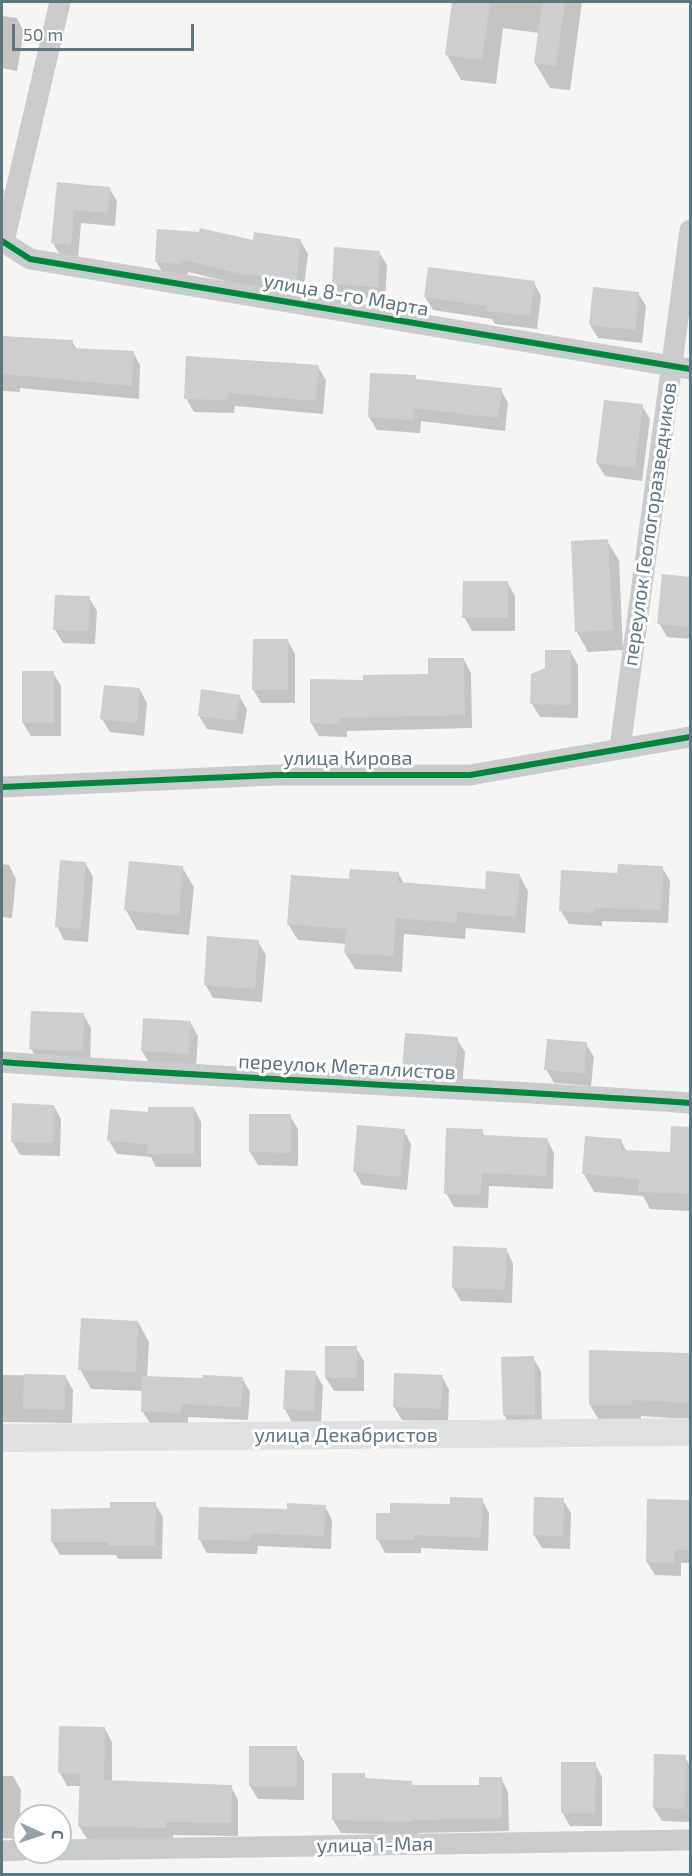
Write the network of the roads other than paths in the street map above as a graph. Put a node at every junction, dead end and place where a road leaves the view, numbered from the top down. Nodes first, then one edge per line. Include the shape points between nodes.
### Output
1 (60, 2) edge
2 (690, 230) edge
3 (3, 241) edge
4 (681, 368) edge
5 (690, 737) edge
6 (620, 748) junction
7 (2, 788) edge
8 (2, 1062) edge
9 (690, 1103) edge
10 (690, 1432) edge
11 (2, 1438) edge
12 (690, 1840) edge
13 (72, 1850) edge

1 - 3 street
2 - 4 street, переулок Геологоразведчиков
3 - 4 street, улица 8-го Марта via 30,259
4 - 6 street, переулок Геологоразведчиков
5 - 6 street, улица Кирова
6 - 7 street, улица Кирова via 470,775 275,775
8 - 9 street, переулок Металлистов via 213,1078 527,1091
10 - 11 street, улица Декабристов
12 - 13 street, улица 1-Мая

